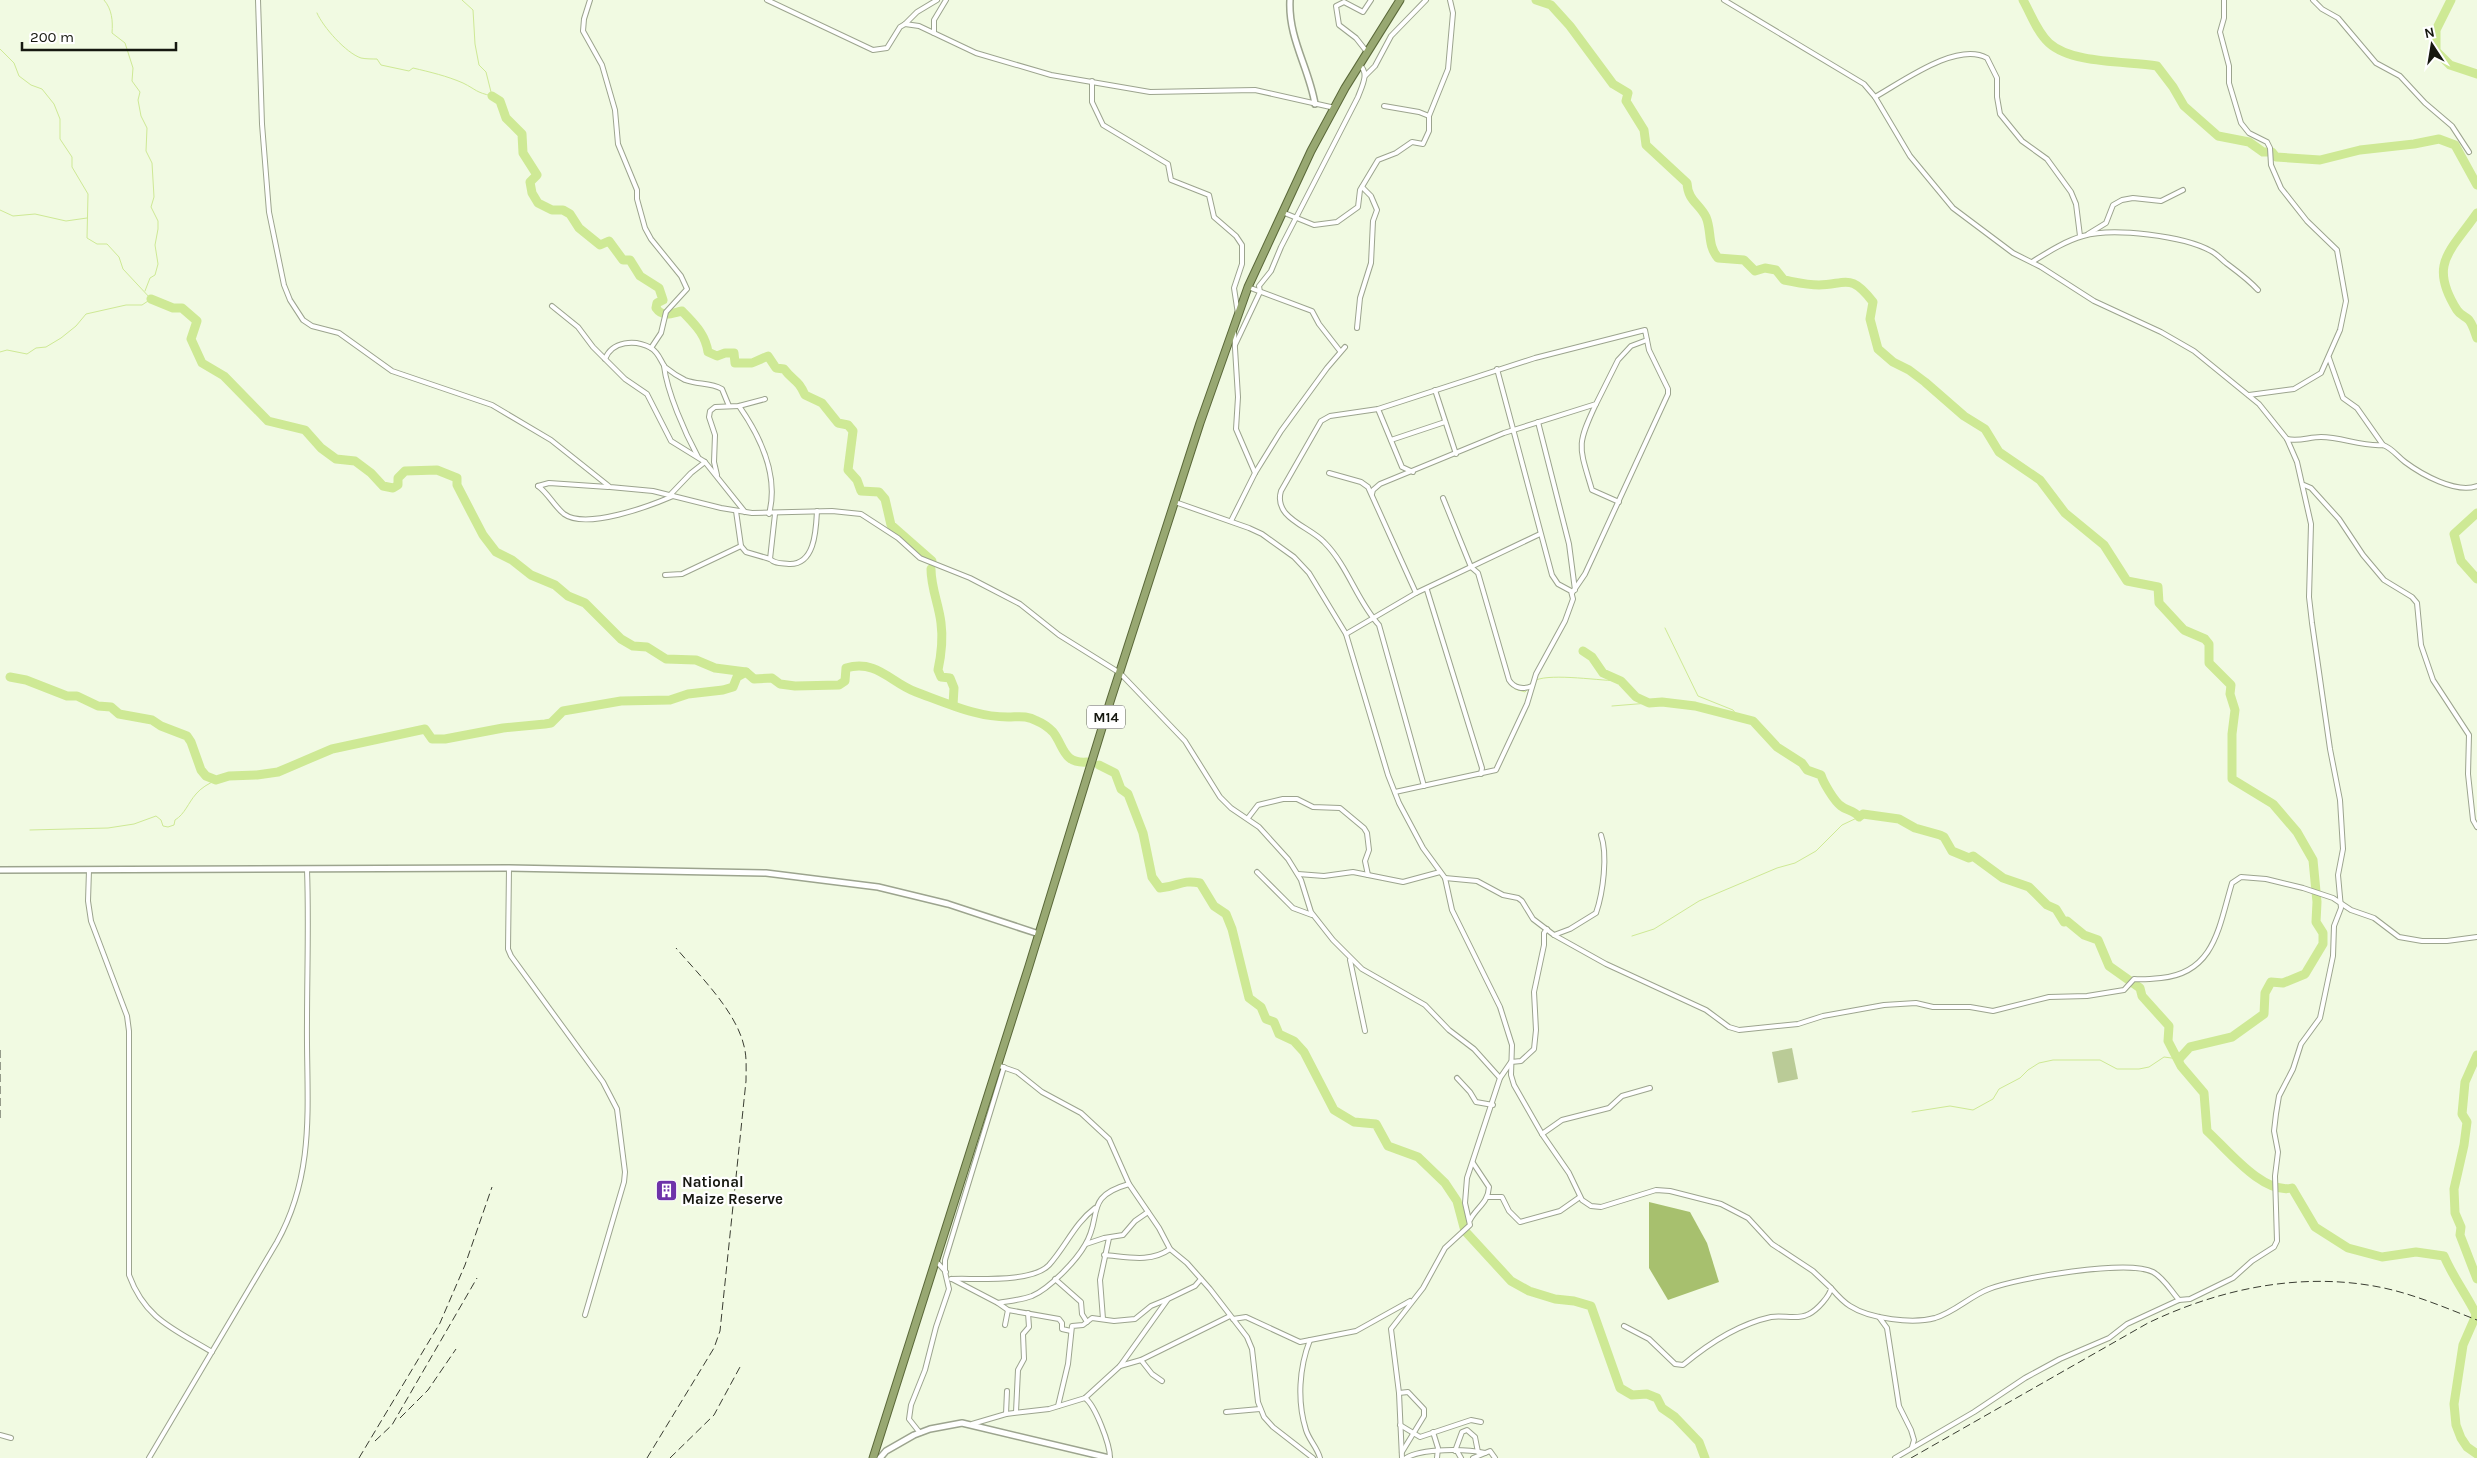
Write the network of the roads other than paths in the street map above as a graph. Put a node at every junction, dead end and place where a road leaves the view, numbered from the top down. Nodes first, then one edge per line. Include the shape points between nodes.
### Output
1 (258, 0) edge
2 (590, 0) edge
3 (767, 0) edge
4 (937, 0) edge
5 (946, 0) edge
6 (1290, 0) edge
7 (1372, 0) edge
8 (1400, 0) edge
9 (1426, 0) edge
10 (1450, 0) edge
11 (1724, 0) edge
12 (2224, 0) edge
13 (2313, 0) edge
14 (906, 24) junction
15 (934, 33) junction
16 (1367, 52) junction
17 (1359, 65) junction
18 (1365, 76) junction
19 (1092, 81) junction
20 (1875, 98) junction
21 (1315, 104) junction
22 (1384, 106) dead end
23 (1335, 108) junction
24 (1429, 116) junction
25 (2469, 152) dead end
26 (1362, 187) junction
27 (2183, 190) dead end
28 (1282, 212) junction
29 (1297, 220) junction
30 (2086, 235) junction
31 (2080, 236) junction
32 (2032, 262) junction
33 (1248, 287) junction
34 (2258, 290) dead end
35 (1260, 292) junction
36 (552, 306) dead end
37 (1238, 316) junction
38 (1234, 328) junction
39 (1357, 328) dead end
40 (1647, 340) junction
41 (1235, 345) junction
42 (1346, 347) dead end
43 (651, 348) junction
44 (1340, 351) junction
45 (2329, 358) junction
46 (605, 359) junction
47 (664, 365) junction
48 (1497, 369) junction
49 (1435, 390) junction
50 (2249, 395) junction
51 (766, 399) dead end
52 (1596, 404) junction
53 (729, 406) junction
54 (738, 406) junction
55 (1378, 408) junction
56 (1445, 422) junction
57 (1538, 422) junction
58 (1513, 430) junction
59 (2287, 438) junction
60 (1391, 440) junction
61 (2383, 444) junction
62 (1456, 454) junction
63 (698, 456) junction
64 (705, 462) junction
65 (1402, 467) junction
66 (1413, 472) junction
67 (1255, 473) junction
68 (1329, 473) dead end
69 (717, 476) junction
70 (1394, 479) junction
71 (1363, 483) junction
72 (1380, 484) junction
73 (2304, 485) junction
74 (2477, 486) edge
75 (610, 487) junction
76 (1372, 494) junction
77 (672, 496) junction
78 (1443, 498) dead end
79 (1175, 502) junction
80 (1618, 502) junction
81 (736, 511) junction
82 (816, 511) junction
83 (745, 512) junction
84 (769, 514) junction
85 (775, 514) junction
86 (1231, 521) junction
87 (1540, 534) junction
88 (741, 546) junction
89 (770, 558) junction
90 (1471, 567) junction
91 (664, 575) dead end
92 (1427, 590) junction
93 (1574, 592) junction
94 (1416, 593) junction
95 (1371, 619) junction
96 (1346, 634) junction
97 (1120, 673) junction
98 (1532, 685) junction
99 (1481, 774) junction
100 (1424, 786) junction
101 (1395, 792) junction
102 (1248, 818) junction
103 (2477, 827) edge
104 (1601, 835) dead end
105 (510, 868) junction
106 (0, 870) edge
107 (89, 870) junction
108 (307, 870) junction
109 (1257, 872) dead end
110 (1440, 872) junction
111 (1298, 874) junction
112 (1368, 875) junction
113 (1444, 878) junction
114 (2340, 902) junction
115 (1314, 916) junction
116 (1547, 929) junction
117 (1039, 934) junction
118 (1554, 935) junction
119 (2477, 937) edge
120 (1349, 957) junction
121 (1365, 1031) dead end
122 (1511, 1062) junction
123 (1001, 1066) junction
124 (1457, 1078) dead end
125 (1500, 1078) junction
126 (1650, 1088) dead end
127 (1493, 1105) junction
128 (1542, 1134) junction
129 (1473, 1163) junction
130 (1129, 1184) junction
131 (1488, 1197) junction
132 (1580, 1197) junction
133 (1096, 1208) junction
134 (1148, 1212) junction
135 (1470, 1220) junction
136 (1109, 1238) junction
137 (1086, 1244) junction
138 (1170, 1249) junction
139 (1104, 1255) junction
140 (936, 1261) junction
141 (945, 1272) junction
142 (951, 1278) junction
143 (1055, 1278) junction
144 (1201, 1279) junction
145 (1831, 1288) junction
146 (1168, 1299) junction
147 (1412, 1300) junction
148 (2179, 1300) junction
149 (998, 1302) junction
150 (1008, 1310) junction
151 (1028, 1313) junction
152 (585, 1315) dead end
153 (1232, 1317) junction
154 (1879, 1317) junction
155 (1103, 1319) junction
156 (1087, 1322) junction
157 (1005, 1325) dead end
158 (1624, 1326) dead end
159 (1071, 1331) junction
160 (1310, 1340) junction
161 (212, 1352) junction
162 (1141, 1360) junction
163 (1120, 1366) junction
164 (1162, 1381) dead end
165 (1006, 1391) dead end
166 (1399, 1393) junction
167 (1085, 1398) junction
168 (1058, 1406) junction
169 (1260, 1409) junction
170 (1016, 1412) junction
171 (1226, 1412) dead end
172 (1006, 1414) junction
173 (1481, 1422) dead end
174 (972, 1424) junction
175 (1460, 1424) junction
176 (1400, 1425) junction
177 (1464, 1431) junction
178 (1433, 1432) junction
179 (920, 1433) junction
180 (1414, 1434) junction
181 (0, 1435) edge
182 (10, 1438) dead end
183 (1912, 1447) junction
184 (1438, 1451) junction
185 (1456, 1451) junction
186 (1402, 1452) junction
187 (1478, 1452) junction
188 (1484, 1453) junction
189 (149, 1458) edge
190 (872, 1458) edge
191 (880, 1458) edge
192 (1110, 1458) edge
193 (1312, 1458) edge
194 (1320, 1458) edge
195 (1402, 1458) edge
196 (1406, 1458) edge
197 (1437, 1458) edge
198 (1461, 1458) edge
199 (1473, 1458) edge
200 (1495, 1458) edge
201 (1895, 1458) edge

1 - 75 street via 268,201 284,285 298,312 312,326 345,337 381,366 492,405 551,440
2 - 43 street via 583,32 602,65 615,110 618,144 637,190 645,228 687,289 666,312 661,333
3 - 14 street via 873,50 887,48 896,30
4 - 14 street via 917,12
5 - 15 street via 934,20
6 - 21 street via 1295,46
7 - 16 street via 1363,12 1344,2 1336,6 1339,25
8 - 16 highway, M14
9 - 18 street via 1391,36 1375,66
10 - 24 street via 1453,13 1448,69
11 - 20 street via 1858,80
12 - 45 street via 2220,32 2237,114 2244,129 2267,142 2270,162 2281,188 2307,222 2336,250 2344,286 2345,315
13 - 25 street via 2338,18 2376,62 2400,76 2452,126
14 - 15 street
15 - 19 street via 985,56 1040,73
16 - 17 highway, M14
17 - 18 street
17 - 23 highway, M14
18 - 29 street via 1358,97
19 - 21 street via 1140,91 1172,93 1256,90
19 - 37 street via 1092,102 1103,125 1168,164 1171,180 1209,195 1214,216 1240,240 1243,256 1234,288
20 - 31 street via 1956,54 1974,53 1987,58 1998,78 2000,114 2022,141 2047,159 2074,195
20 - 32 street via 1910,156 1940,195 1998,244
21 - 23 street
22 - 24 street
23 - 28 highway, M14
24 - 26 street via 1430,131 1423,144 1412,142 1378,160
26 - 29 street via 1358,207 1337,222 1314,225
26 - 39 street via 1371,196 1377,210 1373,221 1371,263 1360,298
27 - 30 street via 2161,201 2122,200 2113,205 2106,223
28 - 29 street
28 - 33 highway, M14
29 - 35 street via 1271,271 1259,286
30 - 31 street
30 - 34 street via 2109,232 2145,234 2199,246 2244,274
31 - 32 street
32 - 50 street via 2094,301 2194,351
33 - 35 street
33 - 37 highway, M14
35 - 41 street
35 - 44 street via 1312,311
36 - 46 street via 578,327
37 - 38 highway, M14
38 - 41 street
38 - 79 highway, M14
40 - 48 street via 1645,330
40 - 52 street via 1631,346 1618,360
40 - 80 street via 1668,391
41 - 67 street via 1236,429
42 - 44 street
43 - 46 street via 616,344
43 - 47 street
44 - 67 street via 1281,431
45 - 50 street via 2321,373 2294,389
45 - 61 street via 2343,398 2357,408
46 - 63 street via 652,400 671,441
47 - 53 street via 685,380 706,382 722,390
47 - 63 street via 672,400
48 - 49 street
48 - 58 street
49 - 55 street
49 - 56 street
50 - 59 street
51 - 54 street
52 - 57 street
52 - 80 street via 1580,447 1592,490
53 - 54 street
53 - 69 street via 715,407 710,411
54 - 84 street via 760,439 768,463 772,496
55 - 60 street
55 - 95 street via 1330,416 1321,421 1279,497 1280,505 1288,516 1318,536 1333,553
56 - 60 street
56 - 62 street
57 - 58 street
57 - 93 street via 1569,544
58 - 62 street
58 - 87 street
59 - 61 street via 2297,441 2323,437 2369,445
59 - 73 street
60 - 65 street
61 - 74 street via 2406,463 2444,484 2466,489
62 - 66 street
63 - 64 street
64 - 69 street
64 - 77 street
65 - 66 street
65 - 70 street via 1400,475
66 - 70 street
67 - 86 street
68 - 71 street
69 - 83 street
70 - 72 street
71 - 72 street
71 - 76 street
72 - 76 street
73 - 103 street via 2339,519 2384,580 2417,603 2422,645 2433,680 2469,735 2468,774 2473,820
73 - 114 street via 2312,542 2309,597 2340,800
75 - 77 street
75 - 77 street via 548,483 538,486 565,514 586,520 642,508
76 - 94 street
77 - 81 street
78 - 90 street
79 - 86 street
79 - 97 highway, M14
80 - 93 street
81 - 83 street
81 - 88 street
82 - 85 street
82 - 89 street via 816,531 809,553 794,564
82 - 97 street via 850,512 869,518 920,558 970,578 1020,604 1059,635
83 - 84 street
84 - 85 street
85 - 89 street
86 - 96 street via 1262,534 1294,557 1309,573
87 - 90 street
87 - 93 street via 1554,580
88 - 89 street via 746,552
88 - 91 street via 682,574
90 - 92 street
90 - 98 street via 1478,573 1483,587 1509,680 1524,689
92 - 94 street
92 - 99 street via 1482,768
93 - 98 street via 1565,621
94 - 95 street
95 - 96 street
95 - 100 street via 1379,626
96 - 101 street
97 - 102 street via 1186,742 1220,797
97 - 117 highway, M14
98 - 99 street via 1527,704 1496,770
99 - 100 street
100 - 101 street
101 - 110 street via 1409,824
102 - 111 street via 1265,832
102 - 112 street via 1258,805 1283,799 1340,808 1367,833 1369,850 1365,861
104 - 118 street via 1605,849 1604,868 1596,913
105 - 108 street
105 - 117 street via 703,870 806,876 867,885 948,904
105 - 152 street via 508,941 511,956 603,1082 617,1109 624,1182
106 - 107 street
107 - 108 street
107 - 161 street via 90,921 127,1016 129,1032 129,1275 136,1293 157,1319
108 - 161 street via 307,1134 304,1168 284,1230
109 - 115 street via 1293,908
110 - 112 street via 1403,882
110 - 113 street
111 - 112 street via 1324,876 1353,872
111 - 115 street
113 - 116 street via 1477,881 1503,895 1518,898 1529,914
113 - 122 street via 1452,910 1500,1007 1512,1045
114 - 118 street via 2302,888 2241,877 2232,883 2205,957 2189,971 2173,977 2134,979 2124,990 2049,997 1993,1011 1916,1003 1884,1005 1798,1024 1738,1030 1729,1028 1706,1010 1606,964
114 - 119 street via 2351,910 2374,918 2399,937 2447,941
114 - 148 street via 2320,1018 2301,1044 2278,1103 2274,1132 2278,1152 2275,1176 2277,1241 2274,1247 2233,1278 2190,1299
115 - 120 street
116 - 118 street
116 - 122 street via 1534,992 1534,1049 1521,1061
117 - 123 highway, M14
120 - 121 street
120 - 125 street via 1362,969 1425,1005 1449,1030 1474,1049
122 - 125 street
122 - 128 street via 1514,1085
123 - 130 street via 1017,1072 1042,1092 1081,1113 1101,1130 1115,1149
123 - 140 highway, M14
123 - 141 street via 945,1260
124 - 127 street via 1476,1102
125 - 127 street
126 - 128 street via 1622,1096 1609,1108 1562,1120
127 - 129 street
128 - 132 street via 1569,1173
129 - 131 street via 1489,1186
129 - 135 street via 1465,1194
130 - 133 street via 1108,1192
130 - 134 street
131 - 132 street via 1502,1196 1509,1211 1520,1222 1560,1211
131 - 135 street
132 - 145 street via 1591,1206 1601,1207 1648,1191 1663,1190 1721,1204 1748,1218 1772,1244
133 - 137 street
133 - 142 street via 1084,1217 1050,1264 1036,1274
134 - 136 street via 1135,1221 1123,1236
134 - 138 street
135 - 147 street via 1470,1225 1446,1248 1423,1288
136 - 137 street
136 - 139 street
137 - 143 street
138 - 139 street via 1158,1257 1148,1258
138 - 144 street
139 - 155 street via 1100,1280
140 - 141 street
140 - 190 highway, M14
141 - 142 street
141 - 179 street via 949,1289 926,1370 911,1405 909,1420
142 - 149 street
143 - 149 street via 1034,1295
143 - 156 street via 1081,1302
144 - 146 street via 1195,1286
144 - 153 street
145 - 154 street via 1851,1307
145 - 158 street via 1828,1296 1809,1314 1773,1316 1763,1320 1712,1342 1684,1365 1675,1364 1649,1339
146 - 155 street via 1151,1306 1135,1319
146 - 163 street
147 - 160 street via 1356,1330
147 - 166 street via 1391,1329
148 - 154 street via 2156,1274 2138,1267 2046,1275 2000,1285 1936,1317
148 - 183 street via 2025,1378
149 - 150 street
150 - 151 street
150 - 157 street
151 - 159 street via 1059,1319 1062,1329
151 - 170 street via 1029,1327 1023,1334 1024,1360 1018,1370
153 - 160 street via 1246,1316 1295,1341
153 - 162 street
153 - 169 street via 1252,1349
154 - 183 street via 1887,1328 1900,1406 1914,1440
155 - 156 street via 1092,1318
156 - 159 street via 1083,1325 1077,1323
159 - 168 street via 1068,1364
160 - 194 street via 1302,1373 1301,1402 1306,1432
161 - 189 street
162 - 163 street
162 - 164 street
163 - 167 street
165 - 172 street
166 - 176 street
166 - 180 street via 1408,1392 1424,1409 1424,1416
167 - 168 street
167 - 192 street via 1095,1409
168 - 170 street
169 - 171 street
169 - 193 street via 1272,1427
170 - 172 street
172 - 174 street
173 - 175 street via 1471,1420
174 - 179 street via 946,1425
174 - 192 street
175 - 177 street
175 - 178 street
176 - 180 street
176 - 186 street
177 - 185 street
177 - 187 street via 1470,1432 1474,1438
178 - 180 street via 1420,1437
178 - 184 street
179 - 191 street via 886,1451
180 - 186 street
181 - 182 street
183 - 201 street
184 - 185 street
184 - 196 street via 1417,1453
184 - 197 street
185 - 187 street
185 - 198 street
186 - 195 street
187 - 188 street
188 - 199 street
188 - 200 street via 1490,1451

